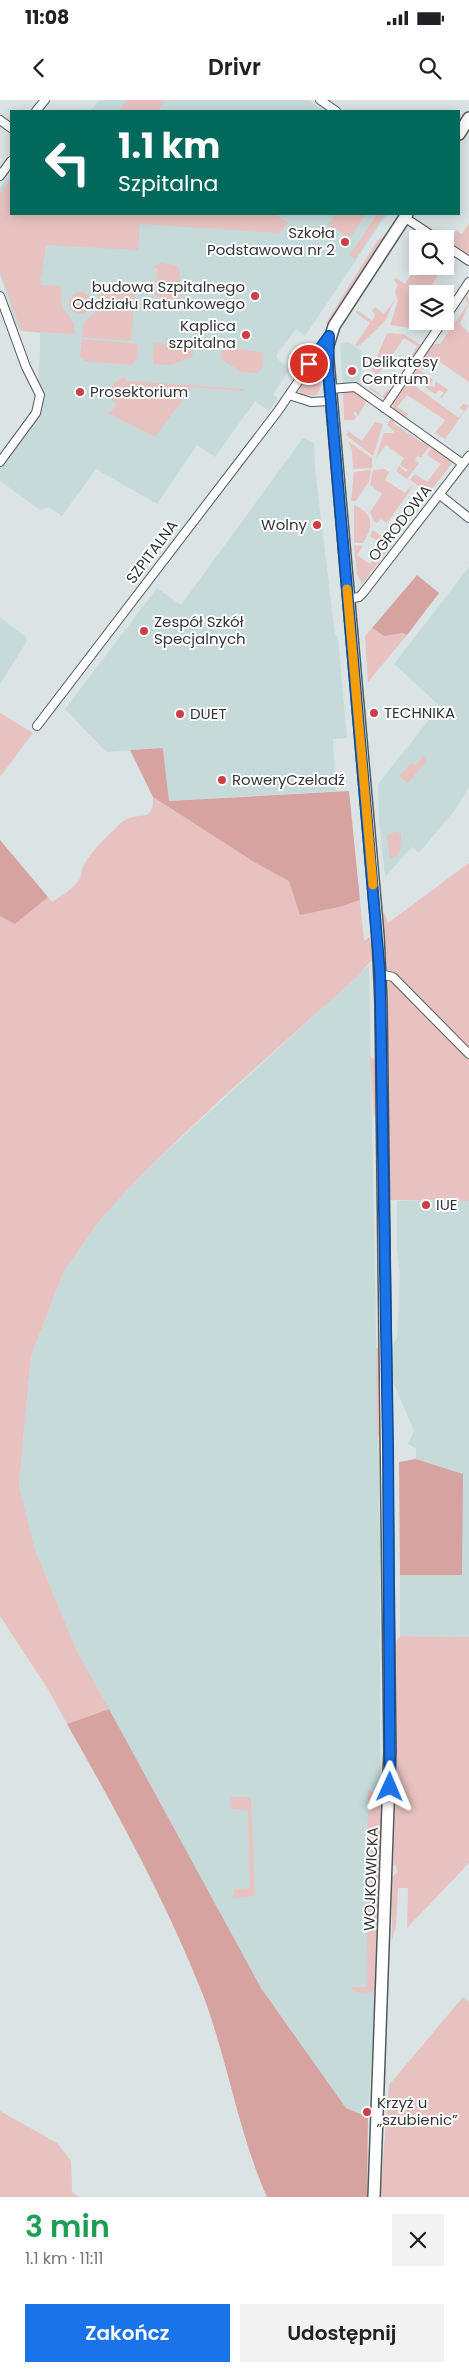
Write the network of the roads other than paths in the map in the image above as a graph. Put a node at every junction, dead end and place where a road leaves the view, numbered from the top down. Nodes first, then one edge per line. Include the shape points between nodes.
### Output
1 (45, 100) edge
2 (320, 100) edge
3 (37, 110) edge
4 (335, 110) edge
5 (469, 118) edge
6 (460, 132) edge
7 (10, 162) edge
8 (0, 176) edge
9 (406, 215) edge
10 (425, 230) edge
11 (454, 251) edge
12 (469, 261) edge
13 (469, 282) edge
14 (0, 296) edge
15 (454, 304) edge
16 (437, 330) edge
17 (329, 336) junction
18 (328, 368) junction
19 (305, 371) junction
20 (330, 389) junction
21 (289, 395) junction
22 (331, 401) junction
23 (384, 408) junction
24 (469, 456) edge
25 (0, 462) edge
26 (463, 464) junction
27 (440, 495) junction
28 (469, 518) edge
29 (348, 599) junction
30 (37, 726) dead end
31 (380, 974) junction
32 (469, 1054) edge
33 (374, 2197) edge

1 - 3 street
2 - 4 street
5 - 6 street
7 - 8 street
9 - 10 street
9 - 17 street, SZPITALNA
11 - 12 street
13 - 15 street
14 - 25 street via 40,395 36,413
16 - 23 street
17 - 18 street, WOJKOWICKA
17 - 19 street, SZPITALNA
18 - 19 street
18 - 20 street, WOJKOWICKA
19 - 21 street, SZPITALNA
20 - 22 street, WOJKOWICKA
20 - 23 street via 355,387
21 - 22 street via 311,402
21 - 30 street, SZPITALNA
22 - 29 street, WOJKOWICKA
23 - 26 street
24 - 26 street, OGRODOWA
26 - 27 street, OGRODOWA
27 - 28 street
27 - 29 street, OGRODOWA via 363,594
29 - 31 street, WOJKOWICKA
31 - 32 street via 393,977
31 - 33 street, WOJKOWICKA via 390,1751

